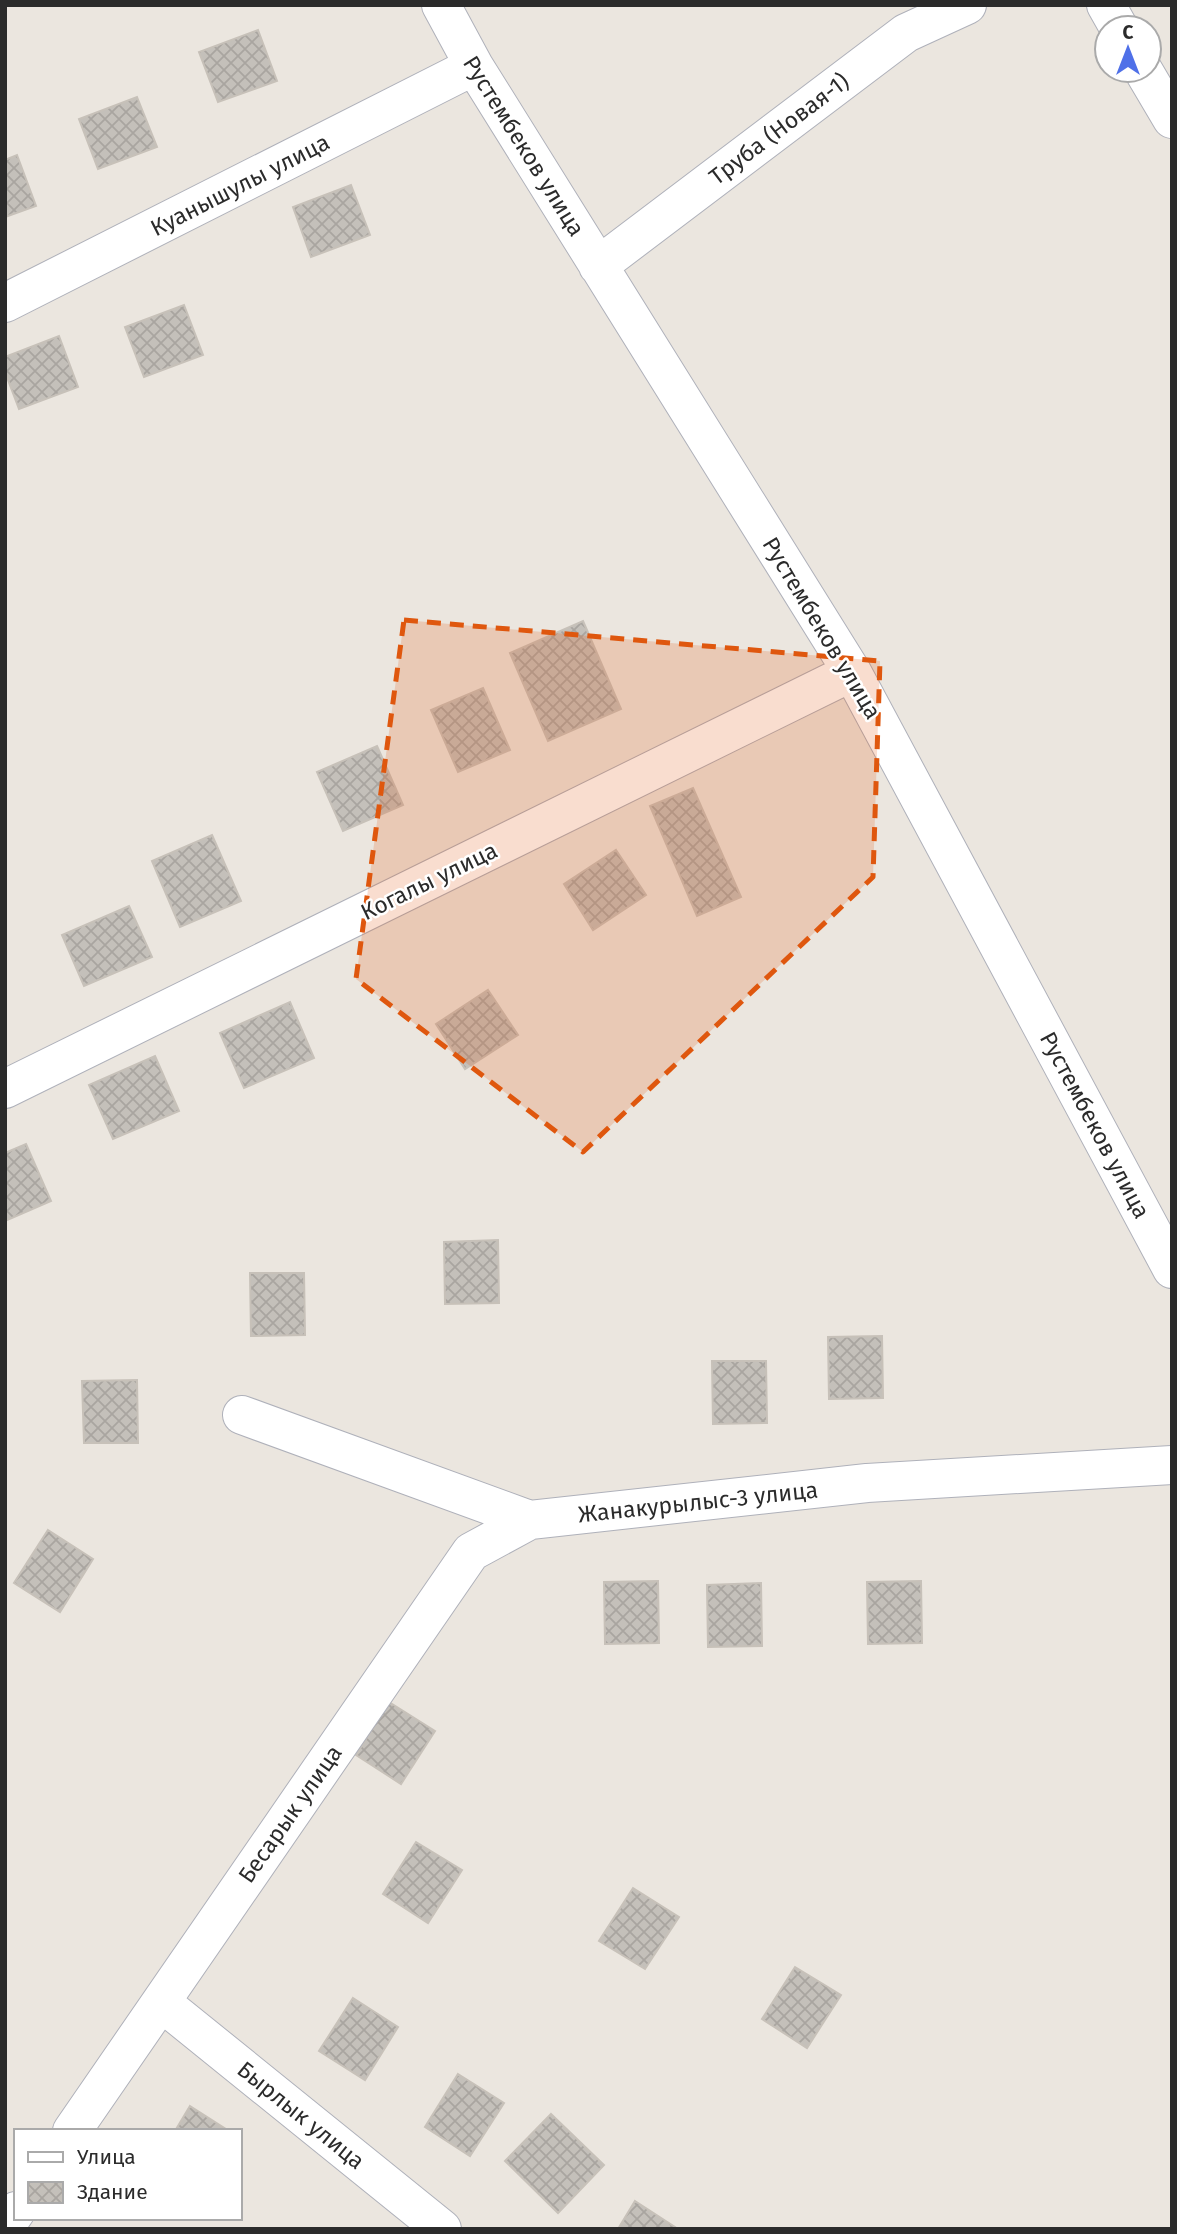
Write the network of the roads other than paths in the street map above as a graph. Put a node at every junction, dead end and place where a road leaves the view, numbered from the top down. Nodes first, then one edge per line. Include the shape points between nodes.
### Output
1 (441, 5) edge
2 (967, 5) edge
3 (474, 66) junction
4 (1151, 84) edge
5 (1172, 119) edge
6 (598, 266) junction
7 (5, 303) edge
8 (852, 672) junction
9 (5, 1089) edge
10 (1172, 1269) edge
11 (242, 1415) dead end
12 (1172, 1465) edge
13 (530, 1520) junction
14 (161, 2002) junction
15 (73, 2129) edge
16 (442, 2229) edge

1 - 3 street, Рустембеков улица
2 - 6 street, Труба (Новая-1) via 906,33
3 - 6 street, Рустембеков улица
3 - 7 street, Куанышулы улица
4 - 5 street
6 - 8 street, Рустембеков улица
8 - 9 street, Когалы улица
8 - 10 street, Рустембеков улица
11 - 13 street, Жанакурылыс-3 улица
12 - 13 street, Жанакурылыс-3 улица via 866,1483
13 - 14 street, Бесарык улица via 471,1552
14 - 15 street, Бесарык улица
14 - 16 street, Бырлык улица

